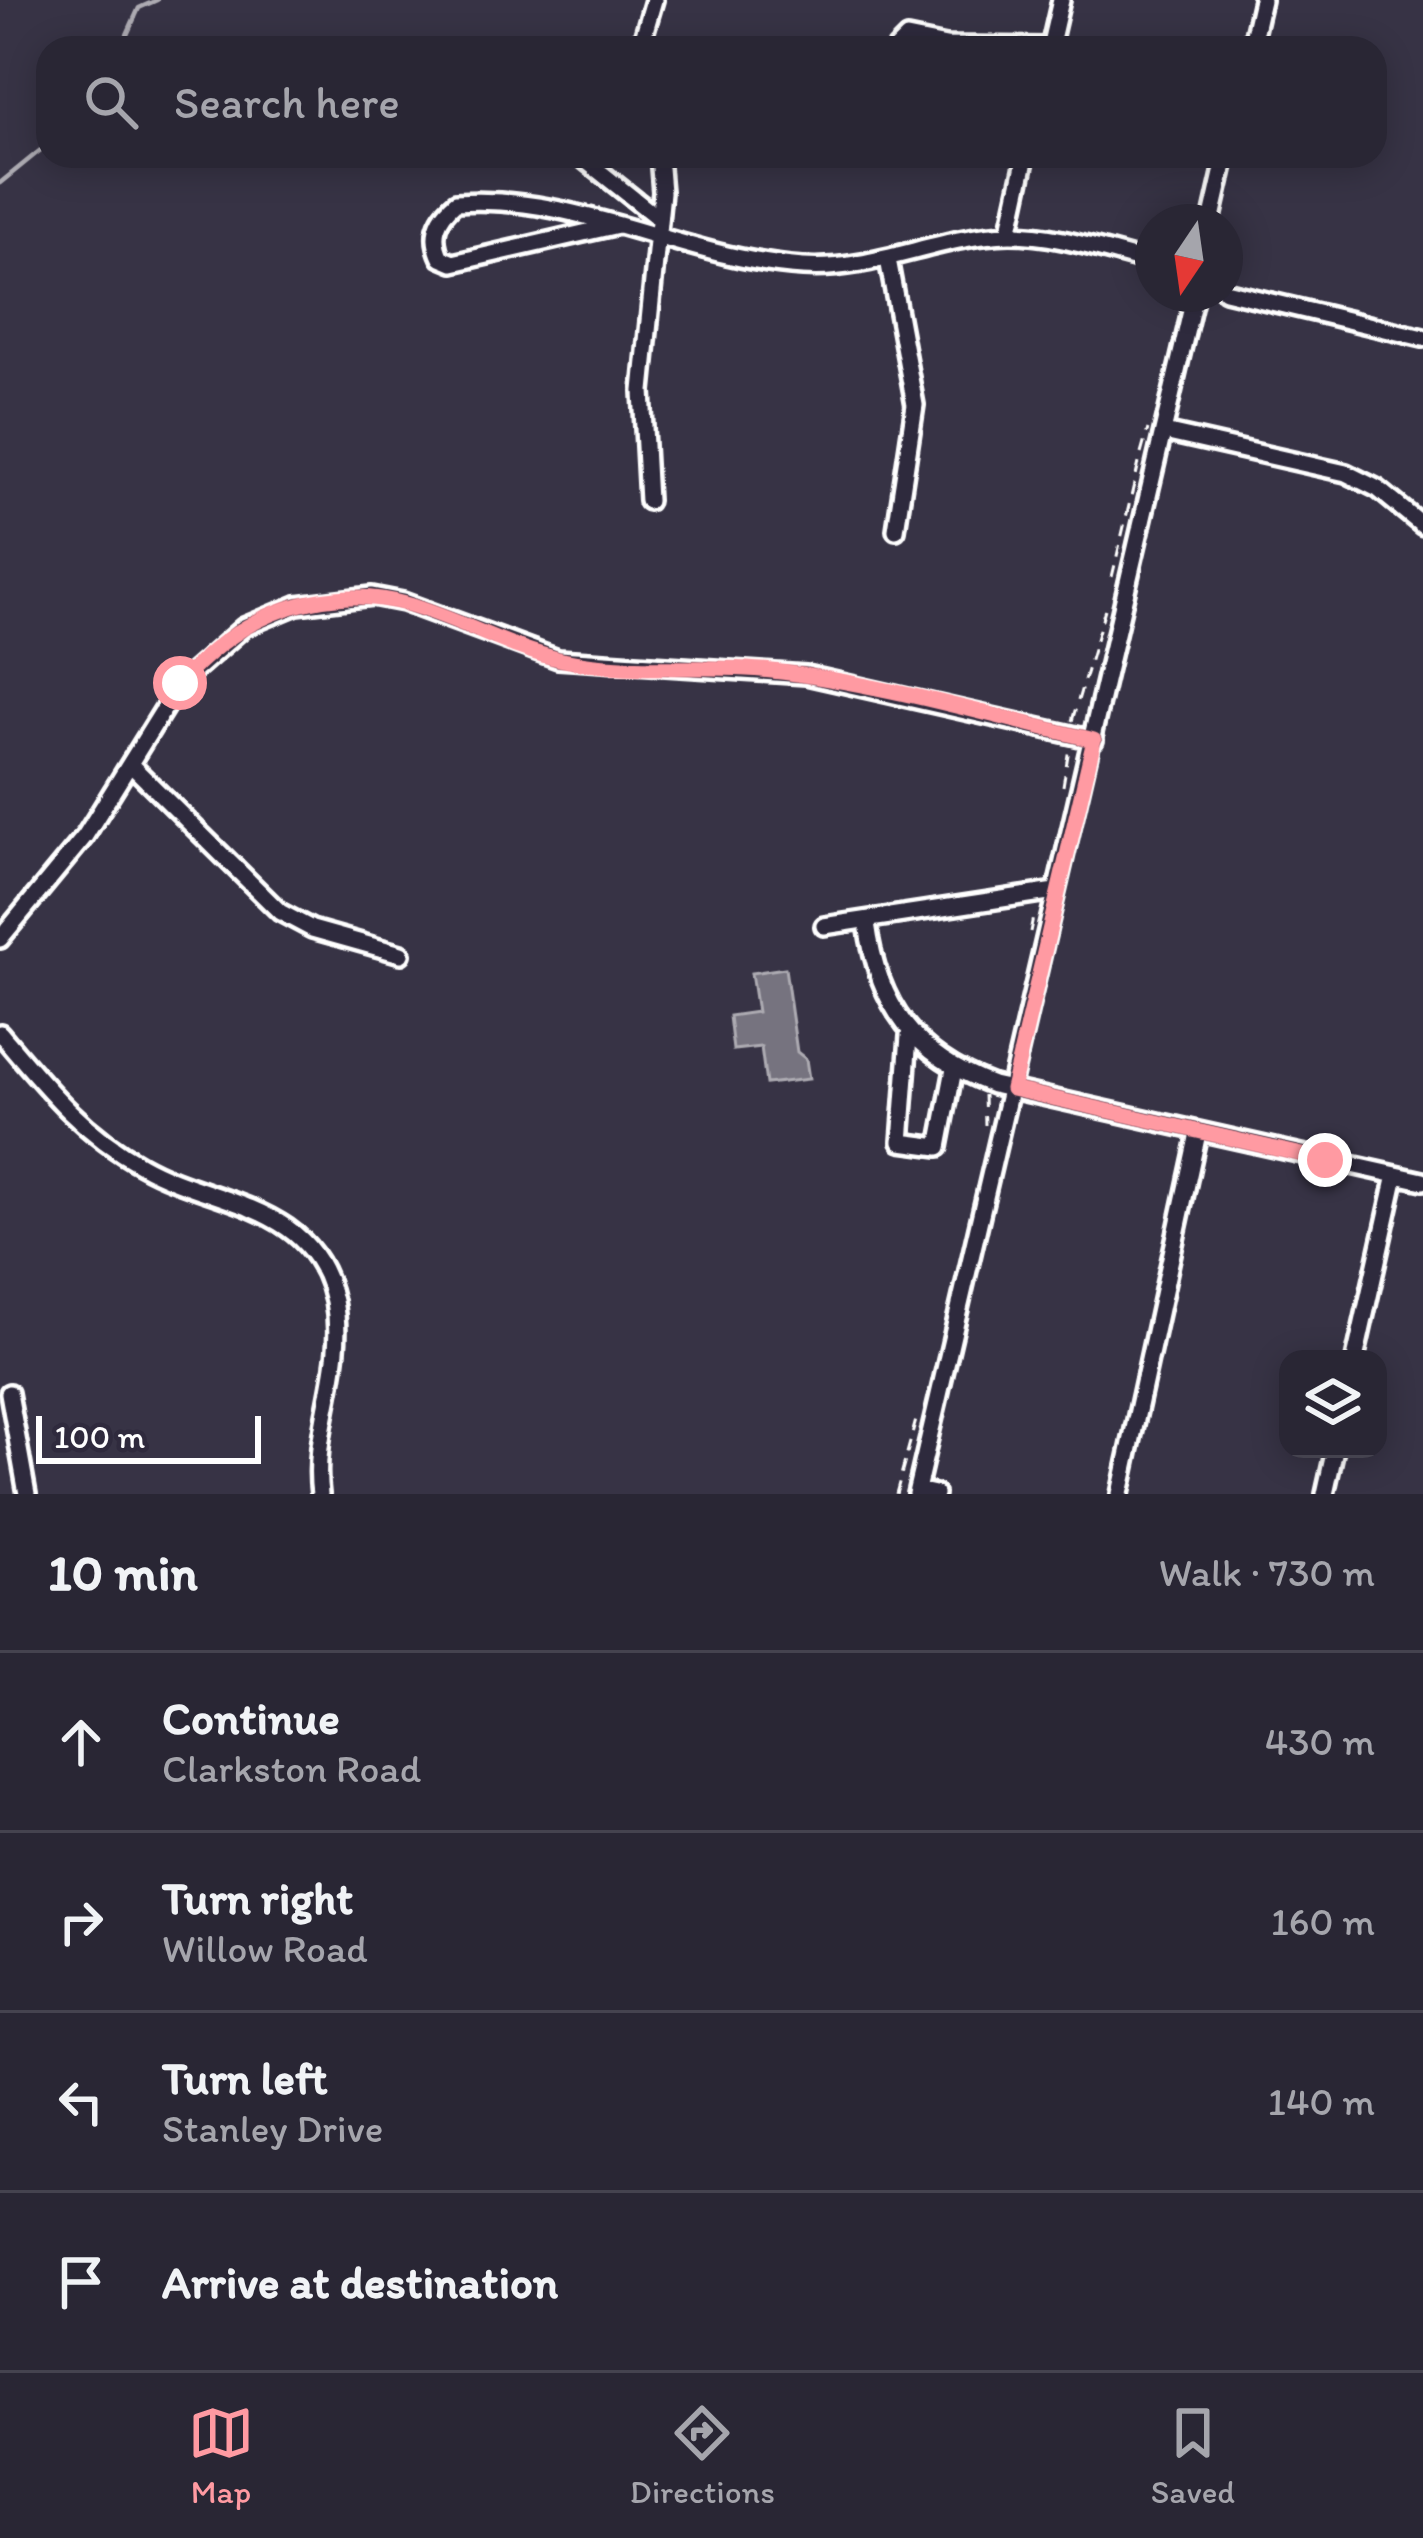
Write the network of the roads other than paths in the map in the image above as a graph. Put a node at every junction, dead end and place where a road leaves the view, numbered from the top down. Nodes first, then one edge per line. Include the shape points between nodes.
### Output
1 (654, 0) edge
2 (1061, 0) edge
3 (1262, 0) edge
4 (644, 36) edge
5 (1053, 36) edge
6 (1254, 36) edge
7 (595, 168) edge
8 (659, 168) edge
9 (1023, 168) edge
10 (1223, 168) edge
11 (1215, 204) edge
12 (659, 219) junction
13 (618, 225) junction
14 (1009, 234) junction
15 (658, 239) junction
16 (888, 259) junction
17 (1135, 259) edge
18 (1243, 295) edge
19 (1191, 312) edge
20 (1423, 338) edge
21 (1165, 432) junction
22 (649, 501) dead end
23 (1423, 526) edge
24 (896, 530) dead end
25 (1094, 740) junction
26 (131, 764) junction
27 (1055, 891) junction
28 (867, 922) junction
29 (824, 926) dead end
30 (0, 939) edge
31 (401, 954) dead end
32 (0, 1034) edge
33 (909, 1036) junction
34 (954, 1070) junction
35 (1012, 1089) junction
36 (1198, 1133) junction
37 (1396, 1174) junction
38 (1423, 1181) edge
39 (1357, 1350) edge
40 (9, 1393) dead end
41 (1333, 1458) edge
42 (917, 1492) edge
43 (27, 1494) edge
44 (320, 1494) edge
45 (935, 1494) edge
46 (1120, 1494) edge
47 (1325, 1494) edge

1 - 4 street
2 - 5 street
3 - 6 street
7 - 12 street
8 - 12 street
9 - 14 street
10 - 11 street
12 - 15 street
13 - 13 street via 572,209 456,202 435,230 435,245 453,263
13 - 15 street
14 - 16 street
14 - 17 street
15 - 16 street via 808,268
15 - 22 street via 642,391
16 - 24 street via 916,405
18 - 20 street
19 - 21 street
21 - 23 street via 1346,473
21 - 25 street
25 - 26 street via 806,675 558,659 372,596 297,605 244,627 180,683
25 - 27 street
26 - 30 street via 85,836
26 - 31 street via 280,912
27 - 28 street
27 - 35 street
28 - 29 street
28 - 33 street via 876,967
32 - 44 street via 70,1115 114,1148 144,1168 257,1208 314,1252 337,1318
33 - 34 street
33 - 34 street via 902,1142 939,1147
34 - 35 street
35 - 36 street
35 - 42 street
36 - 37 street
36 - 46 street
37 - 38 street
37 - 39 street
40 - 43 street
41 - 47 street
42 - 45 street

